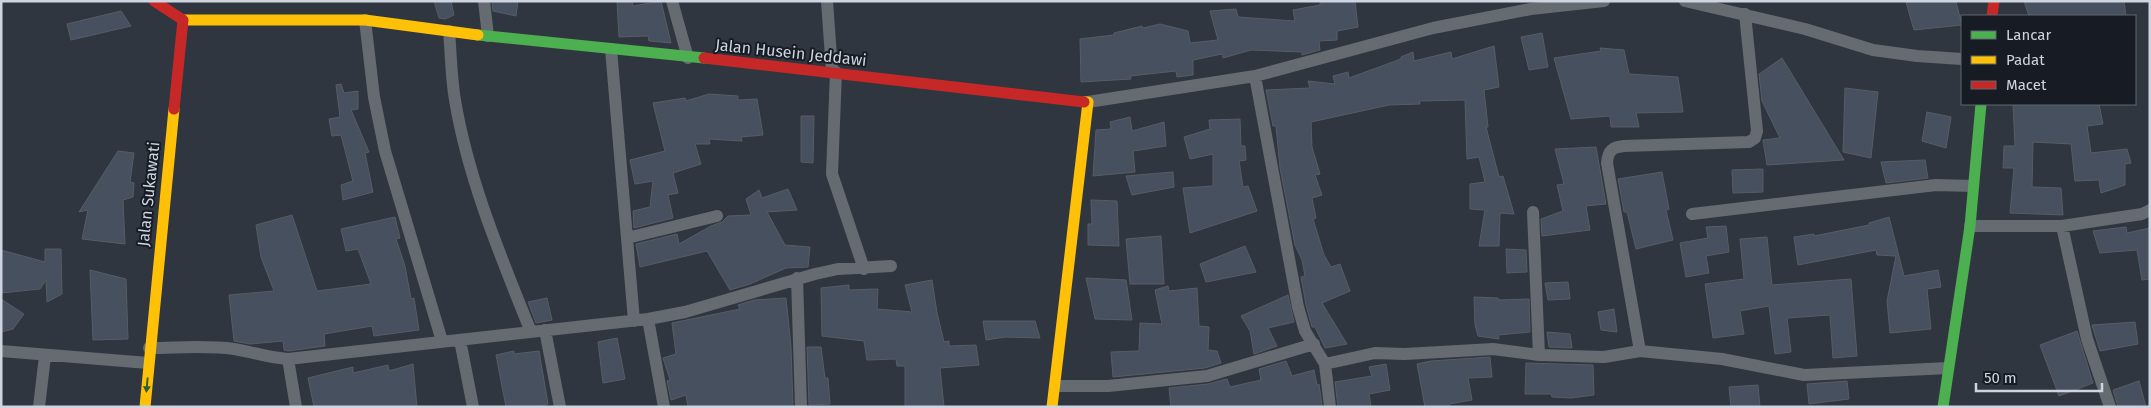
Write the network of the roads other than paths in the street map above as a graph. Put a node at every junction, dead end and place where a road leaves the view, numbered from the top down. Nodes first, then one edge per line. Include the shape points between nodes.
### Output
1 (154, 1) edge
2 (484, 1) edge
3 (672, 1) edge
4 (827, 1) edge
5 (1604, 1) edge
6 (1685, 1) edge
7 (1994, 1) edge
8 (1744, 14) junction
9 (1992, 15) edge
10 (183, 20) junction
11 (365, 20) junction
12 (449, 31) junction
13 (488, 36) junction
14 (611, 49) junction
15 (688, 58) junction
16 (1961, 58) edge
17 (834, 71) junction
18 (1255, 76) junction
19 (1088, 102) junction
20 (1981, 105) edge
21 (1973, 186) junction
22 (2150, 210) edge
23 (1533, 212) dead end
24 (1692, 214) dead end
25 (717, 216) dead end
26 (1970, 226) junction
27 (2062, 226) junction
28 (627, 238) junction
29 (891, 266) dead end
30 (864, 269) junction
31 (797, 278) junction
32 (634, 320) junction
33 (648, 320) junction
34 (545, 330) junction
35 (531, 332) junction
36 (460, 340) junction
37 (442, 341) junction
38 (1314, 344) junction
39 (148, 348) junction
40 (1, 351) edge
41 (1640, 351) junction
42 (1539, 355) junction
43 (45, 356) junction
44 (288, 359) junction
45 (148, 364) junction
46 (1325, 364) junction
47 (1948, 368) junction
48 (1055, 386) junction
49 (39, 407) edge
50 (145, 407) edge
51 (296, 407) edge
52 (472, 407) edge
53 (560, 407) edge
54 (664, 407) edge
55 (801, 407) edge
56 (1052, 407) edge
57 (1330, 407) edge
58 (1943, 407) edge
59 (2110, 407) edge

1 - 10 main road
2 - 13 street
3 - 15 street
4 - 17 street
5 - 18 street via 1531,9 1433,28
6 - 8 street
7 - 9 main road
8 - 16 street via 1805,28 1873,50
8 - 41 street via 1757,131 1755,138 1749,142 1624,146 1613,148 1608,154
10 - 11 main road, Jalan Husein Jeddawi
10 - 39 main road, Jalan Sukawati
11 - 12 main road, Jalan Husein Jeddawi
11 - 37 street via 374,97 385,151
12 - 13 main road, Jalan Husein Jeddawi
12 - 35 street via 455,100 465,143 488,217
13 - 14 main road, Jalan Husein Jeddawi
14 - 15 main road, Jalan Husein Jeddawi
14 - 28 street
15 - 17 main road, Jalan Husein Jeddawi
17 - 19 main road, Jalan Husein Jeddawi
17 - 30 street via 832,174
18 - 19 street
18 - 38 street via 1298,307
19 - 48 main road
20 - 21 main road
21 - 24 street via 1936,185
21 - 26 main road
22 - 27 street via 2142,214
23 - 42 street
25 - 28 street
26 - 27 street
26 - 47 main road
27 - 59 street via 2087,339
28 - 32 street
29 - 30 street
30 - 31 street via 838,269
31 - 33 street
31 - 55 street
32 - 33 street
32 - 34 street
33 - 54 street
34 - 35 street
34 - 53 street
35 - 36 street
36 - 37 street
36 - 52 street
37 - 44 street
38 - 46 street
38 - 48 street via 1206,376 1108,386
39 - 44 street via 219,348
39 - 45 main road, Jalan Sukawati
40 - 43 street
41 - 42 street via 1604,357
41 - 47 street via 1722,359 1804,375
42 - 46 street via 1493,349 1375,353
43 - 45 street
43 - 49 street
44 - 51 street
45 -> 50 main road, Jalan Sukawati
46 - 57 street
47 - 58 main road
48 - 56 main road

